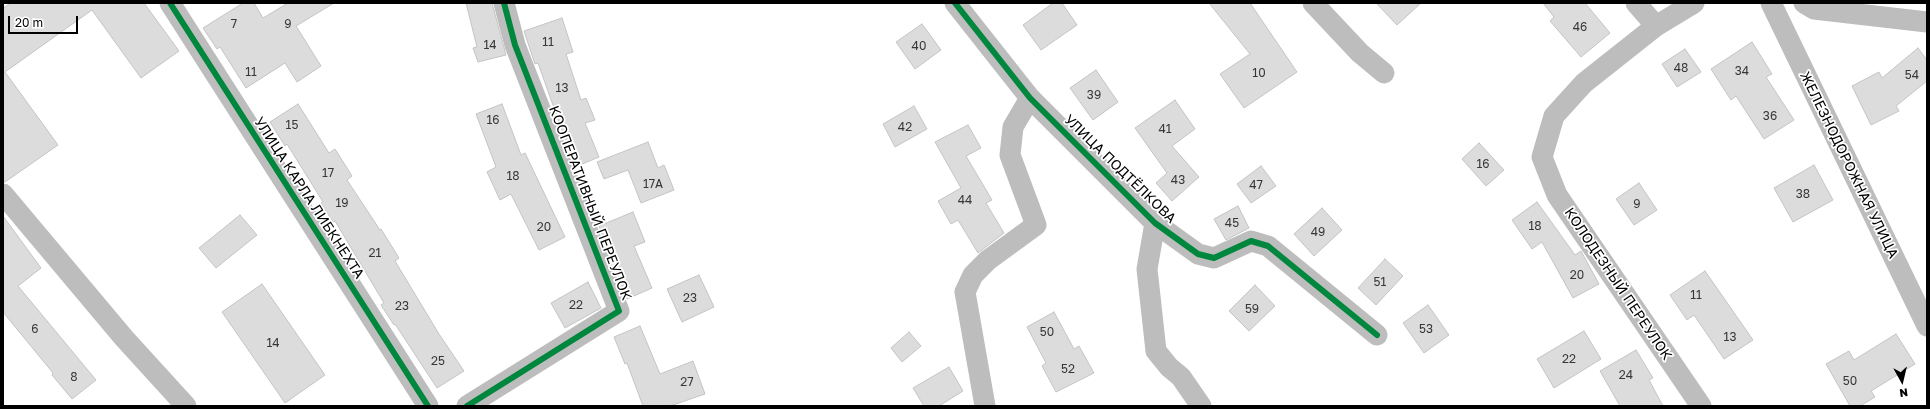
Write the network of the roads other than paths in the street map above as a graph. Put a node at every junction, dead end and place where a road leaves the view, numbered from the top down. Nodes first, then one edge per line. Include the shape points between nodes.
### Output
1 (170, 3) edge
2 (504, 3) edge
3 (955, 3) edge
4 (1313, 3) edge
5 (1636, 3) edge
6 (1694, 3) edge
7 (1771, 3) edge
8 (1804, 3) edge
9 (1927, 22) edge
10 (1656, 26) junction
11 (1384, 73) dead end
12 (1030, 98) junction
13 (3, 194) edge
14 (1155, 223) junction
15 (1927, 326) edge
16 (1377, 335) dead end
17 (186, 406) edge
18 (428, 406) edge
19 (467, 406) edge
20 (985, 406) edge
21 (1201, 406) edge
22 (1701, 406) edge

1 - 18 street, УЛИЦА КАРЛА ЛИБКНЕХТА
2 - 19 street, КООПЕРАТИВНЫЙ ПЕРЕУЛОК via 515,45 619,312
3 - 12 street, УЛИЦА ПОДТЁЛКОВА
4 - 11 street via 1360,53
5 - 10 street
6 - 10 street
7 - 15 street, ЖЕЛЕЗНОДОРОЖНАЯ УЛИЦА
8 - 9 street via 1814,9
10 - 22 street, КОЛОДЕЗНЫЙ ПЕРЕУЛОК via 1584,82 1554,116 1542,157 1557,195
12 - 14 street, УЛИЦА ПОДТЁЛКОВА
12 - 20 street via 1013,127 1010,155 1036,225 988,260 973,275 964,292
13 - 17 street via 124,338
14 - 16 street, УЛИЦА ПОДТЁЛКОВА via 1198,254 1214,258 1251,241 1268,246
14 - 21 street, УЛИЦА ПОДТЁЛКОВА via 1147,269 1156,352 1181,377

